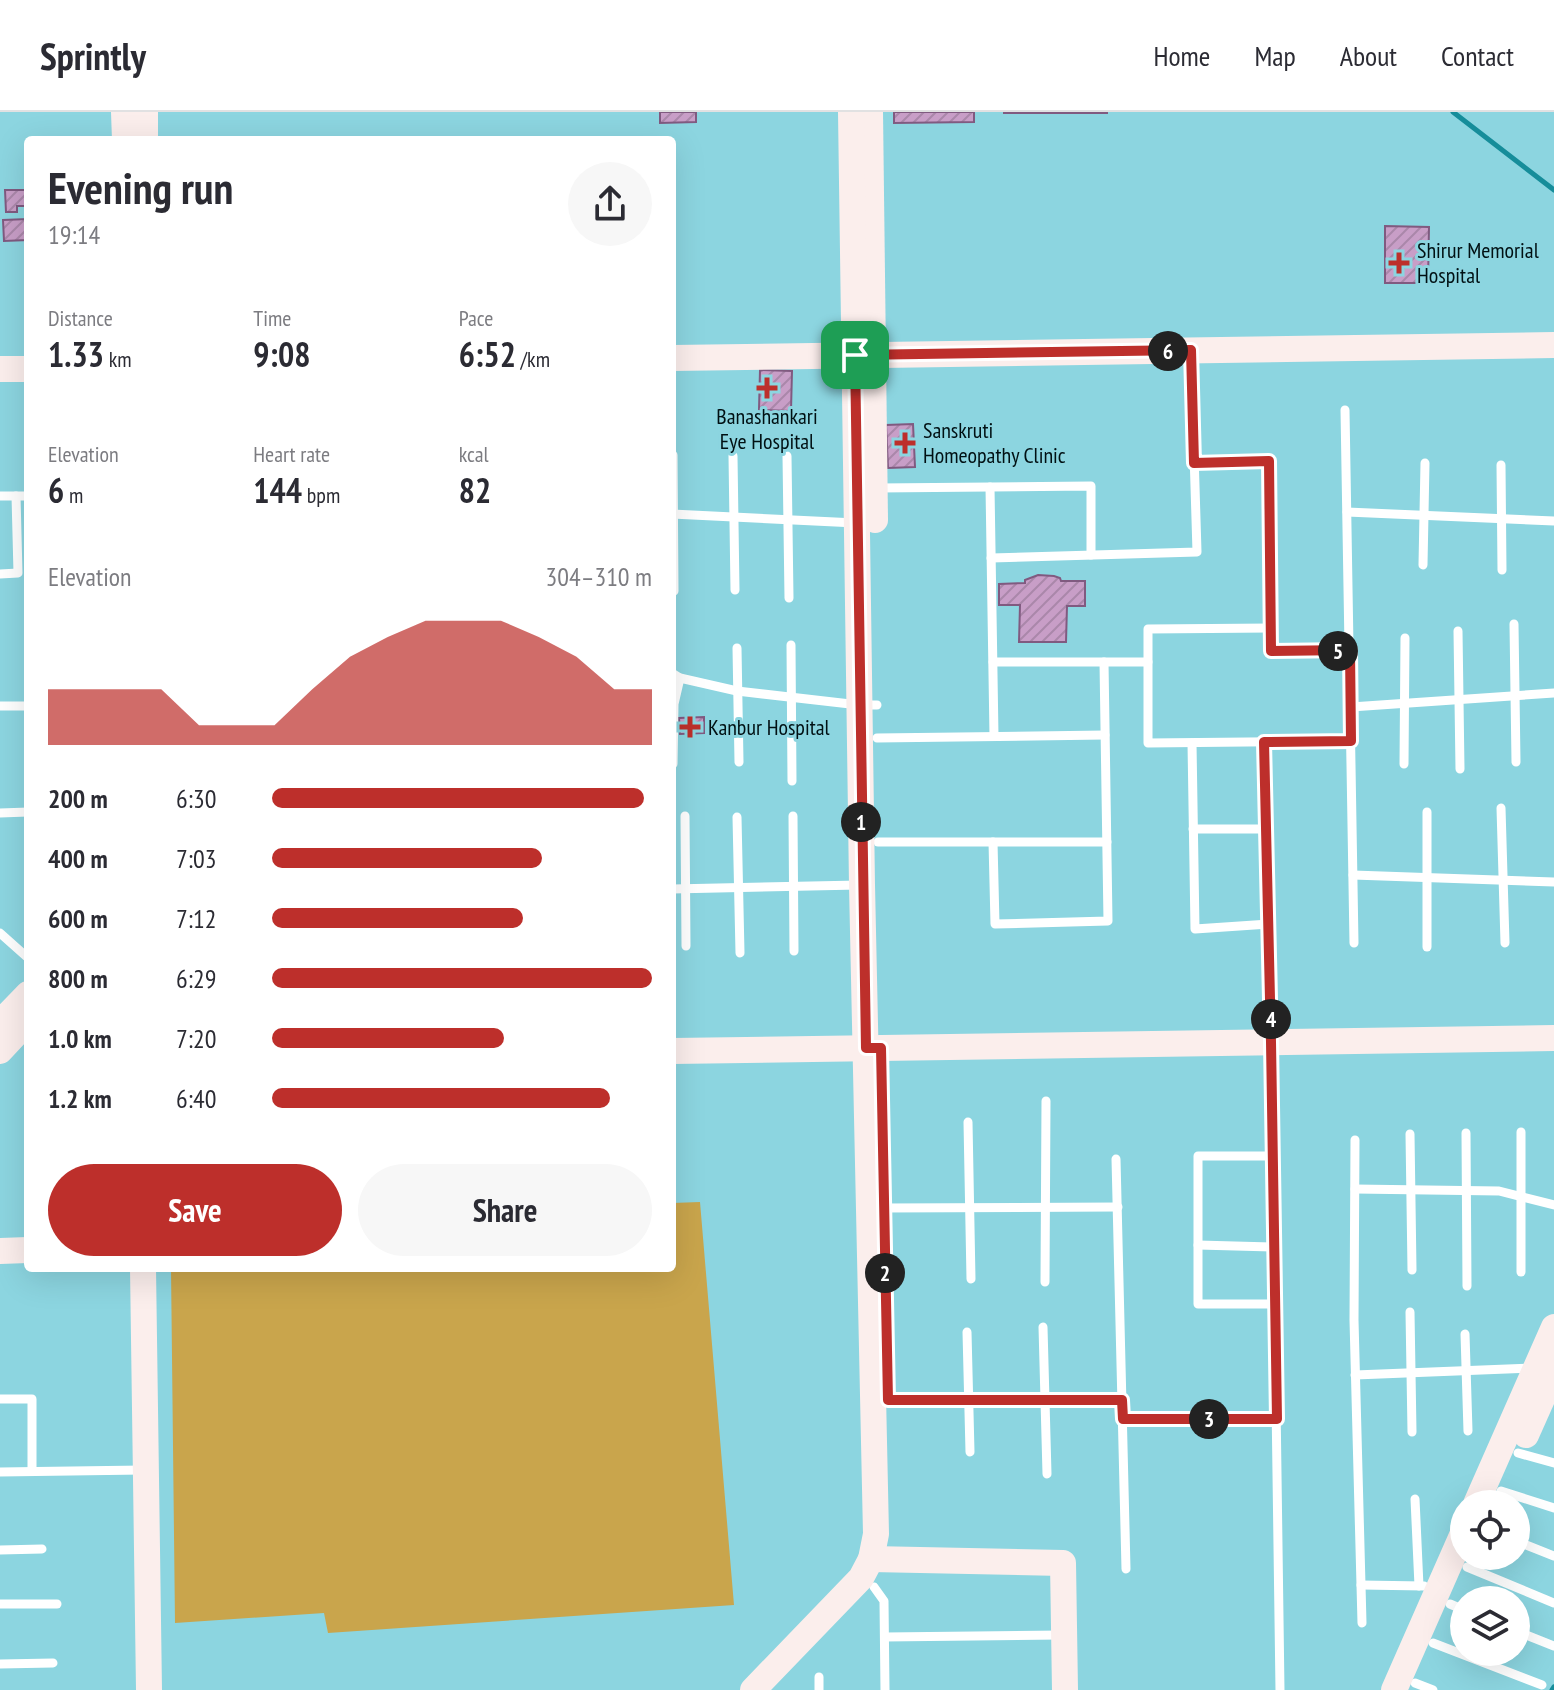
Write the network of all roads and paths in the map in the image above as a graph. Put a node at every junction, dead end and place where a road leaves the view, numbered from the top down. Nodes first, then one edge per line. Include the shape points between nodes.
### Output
1 (124, 112) edge
2 (145, 112) edge
3 (851, 112) edge
4 (870, 112) edge
5 (125, 136) edge
6 (145, 136) edge
7 (1554, 345) edge
8 (1191, 350) junction
9 (864, 355) junction
10 (676, 358) edge
11 (0, 369) edge
12 (24, 369) edge
13 (1345, 410) dead end
14 (733, 456) dead end
15 (787, 456) dead end
16 (1194, 463) junction
17 (1425, 463) dead end
18 (1501, 465) dead end
19 (990, 487) junction
20 (875, 488) junction
21 (0, 496) edge
22 (16, 496) junction
23 (24, 496) edge
24 (1347, 512) junction
25 (676, 514) edge
26 (1424, 516) junction
27 (734, 517) junction
28 (1502, 519) junction
29 (788, 520) junction
30 (1554, 521) edge
31 (857, 523) junction
32 (1091, 555) junction
33 (991, 558) junction
34 (1423, 565) dead end
35 (1502, 570) dead end
36 (0, 574) edge
37 (735, 590) dead end
38 (789, 598) dead end
39 (1514, 624) dead end
40 (1271, 628) junction
41 (1458, 631) dead end
42 (1405, 638) dead end
43 (791, 645) dead end
44 (737, 648) dead end
45 (1350, 650) junction
46 (993, 662) junction
47 (1104, 662) junction
48 (1148, 662) junction
49 (676, 675) edge
50 (737, 691) junction
51 (1554, 693) edge
52 (1515, 696) junction
53 (792, 697) junction
54 (1459, 700) junction
55 (1405, 704) junction
56 (868, 705) junction
57 (0, 706) edge
58 (24, 706) edge
59 (1351, 707) junction
60 (1105, 735) junction
61 (994, 736) junction
62 (877, 738) junction
63 (1351, 741) junction
64 (1264, 742) junction
65 (1192, 743) junction
66 (739, 762) dead end
67 (1516, 762) dead end
68 (1404, 764) dead end
69 (1460, 769) dead end
70 (792, 781) dead end
71 (1501, 808) dead end
72 (24, 812) edge
73 (1427, 812) dead end
74 (0, 813) edge
75 (685, 816) dead end
76 (793, 816) dead end
77 (737, 817) dead end
78 (1193, 829) junction
79 (1266, 829) junction
80 (878, 842) junction
81 (993, 842) junction
82 (1107, 842) junction
83 (1353, 875) junction
84 (1427, 878) junction
85 (1503, 880) junction
86 (1554, 882) edge
87 (862, 885) junction
88 (793, 886) junction
89 (739, 888) junction
90 (676, 889) edge
91 (685, 889) junction
92 (1269, 924) junction
93 (4, 937) edge
94 (1354, 943) dead end
95 (1505, 943) dead end
96 (686, 946) dead end
97 (1427, 947) dead end
98 (0, 951) edge
99 (794, 951) dead end
100 (740, 953) dead end
101 (24, 954) edge
102 (24, 998) edge
103 (0, 1023) edge
104 (24, 1025) edge
105 (1554, 1038) edge
106 (1271, 1042) junction
107 (874, 1048) junction
108 (0, 1051) edge
109 (676, 1051) edge
110 (1046, 1101) dead end
111 (968, 1122) dead end
112 (1521, 1132) dead end
113 (1466, 1133) dead end
114 (1410, 1134) dead end
115 (1355, 1140) dead end
116 (1273, 1156) junction
117 (1116, 1159) dead end
118 (1355, 1189) junction
119 (1411, 1190) junction
120 (1466, 1190) junction
121 (1521, 1196) junction
122 (1554, 1205) edge
123 (970, 1207) junction
124 (1045, 1207) junction
125 (1118, 1207) junction
126 (884, 1208) junction
127 (1198, 1245) junction
128 (1274, 1247) junction
129 (24, 1250) edge
130 (0, 1251) edge
131 (1412, 1270) dead end
132 (143, 1272) edge
133 (1521, 1272) dead end
134 (971, 1279) dead end
135 (1045, 1282) dead end
136 (1467, 1286) dead end
137 (1275, 1304) junction
138 (1410, 1312) dead end
139 (1043, 1327) dead end
140 (1554, 1327) edge
141 (967, 1332) dead end
142 (1465, 1334) dead end
143 (1467, 1371) junction
144 (1549, 1372) edge
145 (1411, 1373) junction
146 (1355, 1375) junction
147 (0, 1399) edge
148 (888, 1400) junction
149 (969, 1400) junction
150 (1045, 1400) junction
151 (1122, 1400) junction
152 (1123, 1419) junction
153 (1277, 1419) junction
154 (1468, 1431) dead end
155 (1412, 1432) dead end
156 (970, 1452) dead end
157 (1518, 1453) junction
158 (1554, 1463) edge
159 (146, 1470) junction
160 (32, 1471) junction
161 (0, 1472) edge
162 (1047, 1474) dead end
163 (1484, 1490) edge
164 (1502, 1490) edge
165 (1415, 1499) dead end
166 (1530, 1504) edge
167 (1554, 1508) edge
168 (1530, 1547) edge
169 (42, 1549) dead end
170 (0, 1550) edge
171 (1554, 1556) edge
172 (879, 1560) junction
173 (1126, 1569) dead end
174 (1451, 1570) edge
175 (1462, 1570) edge
176 (1487, 1570) edge
177 (1361, 1585) junction
178 (874, 1587) junction
179 (1443, 1596) edge
180 (1554, 1603) edge
181 (0, 1604) edge
182 (57, 1604) dead end
183 (1362, 1623) dead end
184 (1064, 1635) junction
185 (885, 1637) junction
186 (1530, 1637) edge
187 (1433, 1643) junction
188 (1554, 1646) edge
189 (53, 1663) dead end
190 (0, 1664) edge
191 (819, 1677) dead end
192 (1542, 1685) dead end
193 (1413, 1688) edge
194 (149, 1690) edge
195 (753, 1690) edge
196 (773, 1690) edge
197 (819, 1690) edge
198 (885, 1690) edge
199 (1065, 1690) edge
200 (1280, 1690) edge

1 - 5 street
2 - 6 street
3 - 9 street
4 - 9 street
7 - 8 street
8 - 9 street
8 - 16 lane
9 - 10 street
9 - 20 street
9 - 31 street
11 - 12 street
13 - 24 lane
14 - 27 lane
15 - 29 lane
16 - 32 lane via 1197,552
16 - 40 lane via 1269,461
17 - 26 lane
18 - 28 lane
19 - 20 lane
19 - 32 lane via 1091,486
19 - 33 lane
20 - 56 street
21 - 22 lane
22 - 23 lane
22 - 36 lane via 18,573
24 - 26 lane
24 - 45 lane
25 - 27 lane
26 - 28 lane
26 - 34 lane
27 - 29 lane
27 - 37 lane
28 - 30 lane
28 - 35 lane
29 - 31 lane
29 - 38 lane
31 - 56 street
32 - 33 lane
33 - 46 lane
39 - 52 lane
40 - 45 lane via 1271,651
40 - 48 lane via 1148,629
41 - 54 lane
42 - 55 lane
43 - 53 lane
44 - 50 lane
45 - 59 lane
46 - 47 lane
46 - 61 lane
47 - 48 lane
47 - 60 lane
48 - 65 lane via 1148,743
49 - 50 lane
50 - 53 lane
50 - 66 lane
51 - 52 lane
52 - 54 lane
52 - 67 lane
53 - 56 lane
53 - 70 lane
54 - 55 lane
54 - 69 lane
55 - 59 lane
55 - 68 lane
56 - 62 street
56 - 87 street
57 - 58 lane
59 - 63 lane
60 - 61 lane
60 - 82 lane
61 - 62 lane
62 - 80 street
63 - 64 lane
63 - 83 lane
64 - 65 lane
64 - 79 lane
65 - 78 lane
71 - 85 lane
72 - 74 lane
73 - 84 lane
75 - 91 lane
76 - 88 lane
77 - 89 lane
78 - 79 lane
78 - 92 lane via 1195,929
79 - 92 lane
80 - 81 lane
80 - 107 street
81 - 82 lane
81 - 82 lane via 995,924 1108,921
83 - 84 lane
83 - 94 lane
84 - 85 lane
84 - 97 lane
85 - 86 lane
85 - 95 lane
87 - 88 lane
87 - 107 street
88 - 89 lane
88 - 99 lane
89 - 91 lane
89 - 100 lane
90 - 91 lane
91 - 96 lane
92 - 106 lane
93 - 98 lane
93 - 101 lane
102 - 103 street
104 - 108 street
105 - 106 street
106 - 107 street
106 - 116 lane
107 - 109 street
107 - 126 street
107 - 172 street
110 - 124 lane
111 - 123 lane
112 - 121 lane
113 - 120 lane
114 - 119 lane
115 - 118 lane
116 - 127 lane via 1198,1156
116 - 128 lane
117 - 125 lane
118 - 119 lane
118 - 146 lane
119 - 120 lane
119 - 131 lane
120 - 121 lane
120 - 136 lane
121 - 122 lane
121 - 133 lane
123 - 124 lane
123 - 126 lane
123 - 134 lane
124 - 125 lane
124 - 135 lane
125 - 151 lane
126 - 148 street
127 - 128 lane
127 - 137 lane via 1198,1304
128 - 137 lane
129 - 130 street
132 - 159 street
137 - 153 lane
138 - 145 lane
139 - 150 lane
140 - 144 street
141 - 149 lane
142 - 143 lane
143 - 144 lane
143 - 145 lane
143 - 154 lane
144 - 157 street via 1541,1411
144 - 163 street
145 - 146 lane
145 - 155 lane
146 - 177 lane
147 - 160 lane via 32,1399
148 - 149 lane
148 - 172 street via 890,1539
149 - 150 lane
149 - 156 lane
150 - 151 lane
150 - 162 lane
151 - 152 lane
152 - 153 lane
152 - 173 lane
153 - 200 lane
157 - 158 lane
157 - 164 street
159 - 160 lane
159 - 194 street
160 - 161 lane
165 - 179 lane
166 - 167 lane
168 - 171 lane
169 - 170 lane
172 - 178 street via 885,1568
172 - 184 street via 1063,1563
172 - 195 street
174 - 179 street
175 - 179 street
176 - 180 lane
177 - 179 lane
177 - 183 lane
178 - 185 lane via 884,1601
178 - 196 street
179 - 187 street
179 - 193 street
181 - 182 lane
184 - 185 lane
184 - 199 street
185 - 198 lane
186 - 188 lane
187 - 192 lane
187 - 193 street
189 - 190 lane
191 - 197 lane

